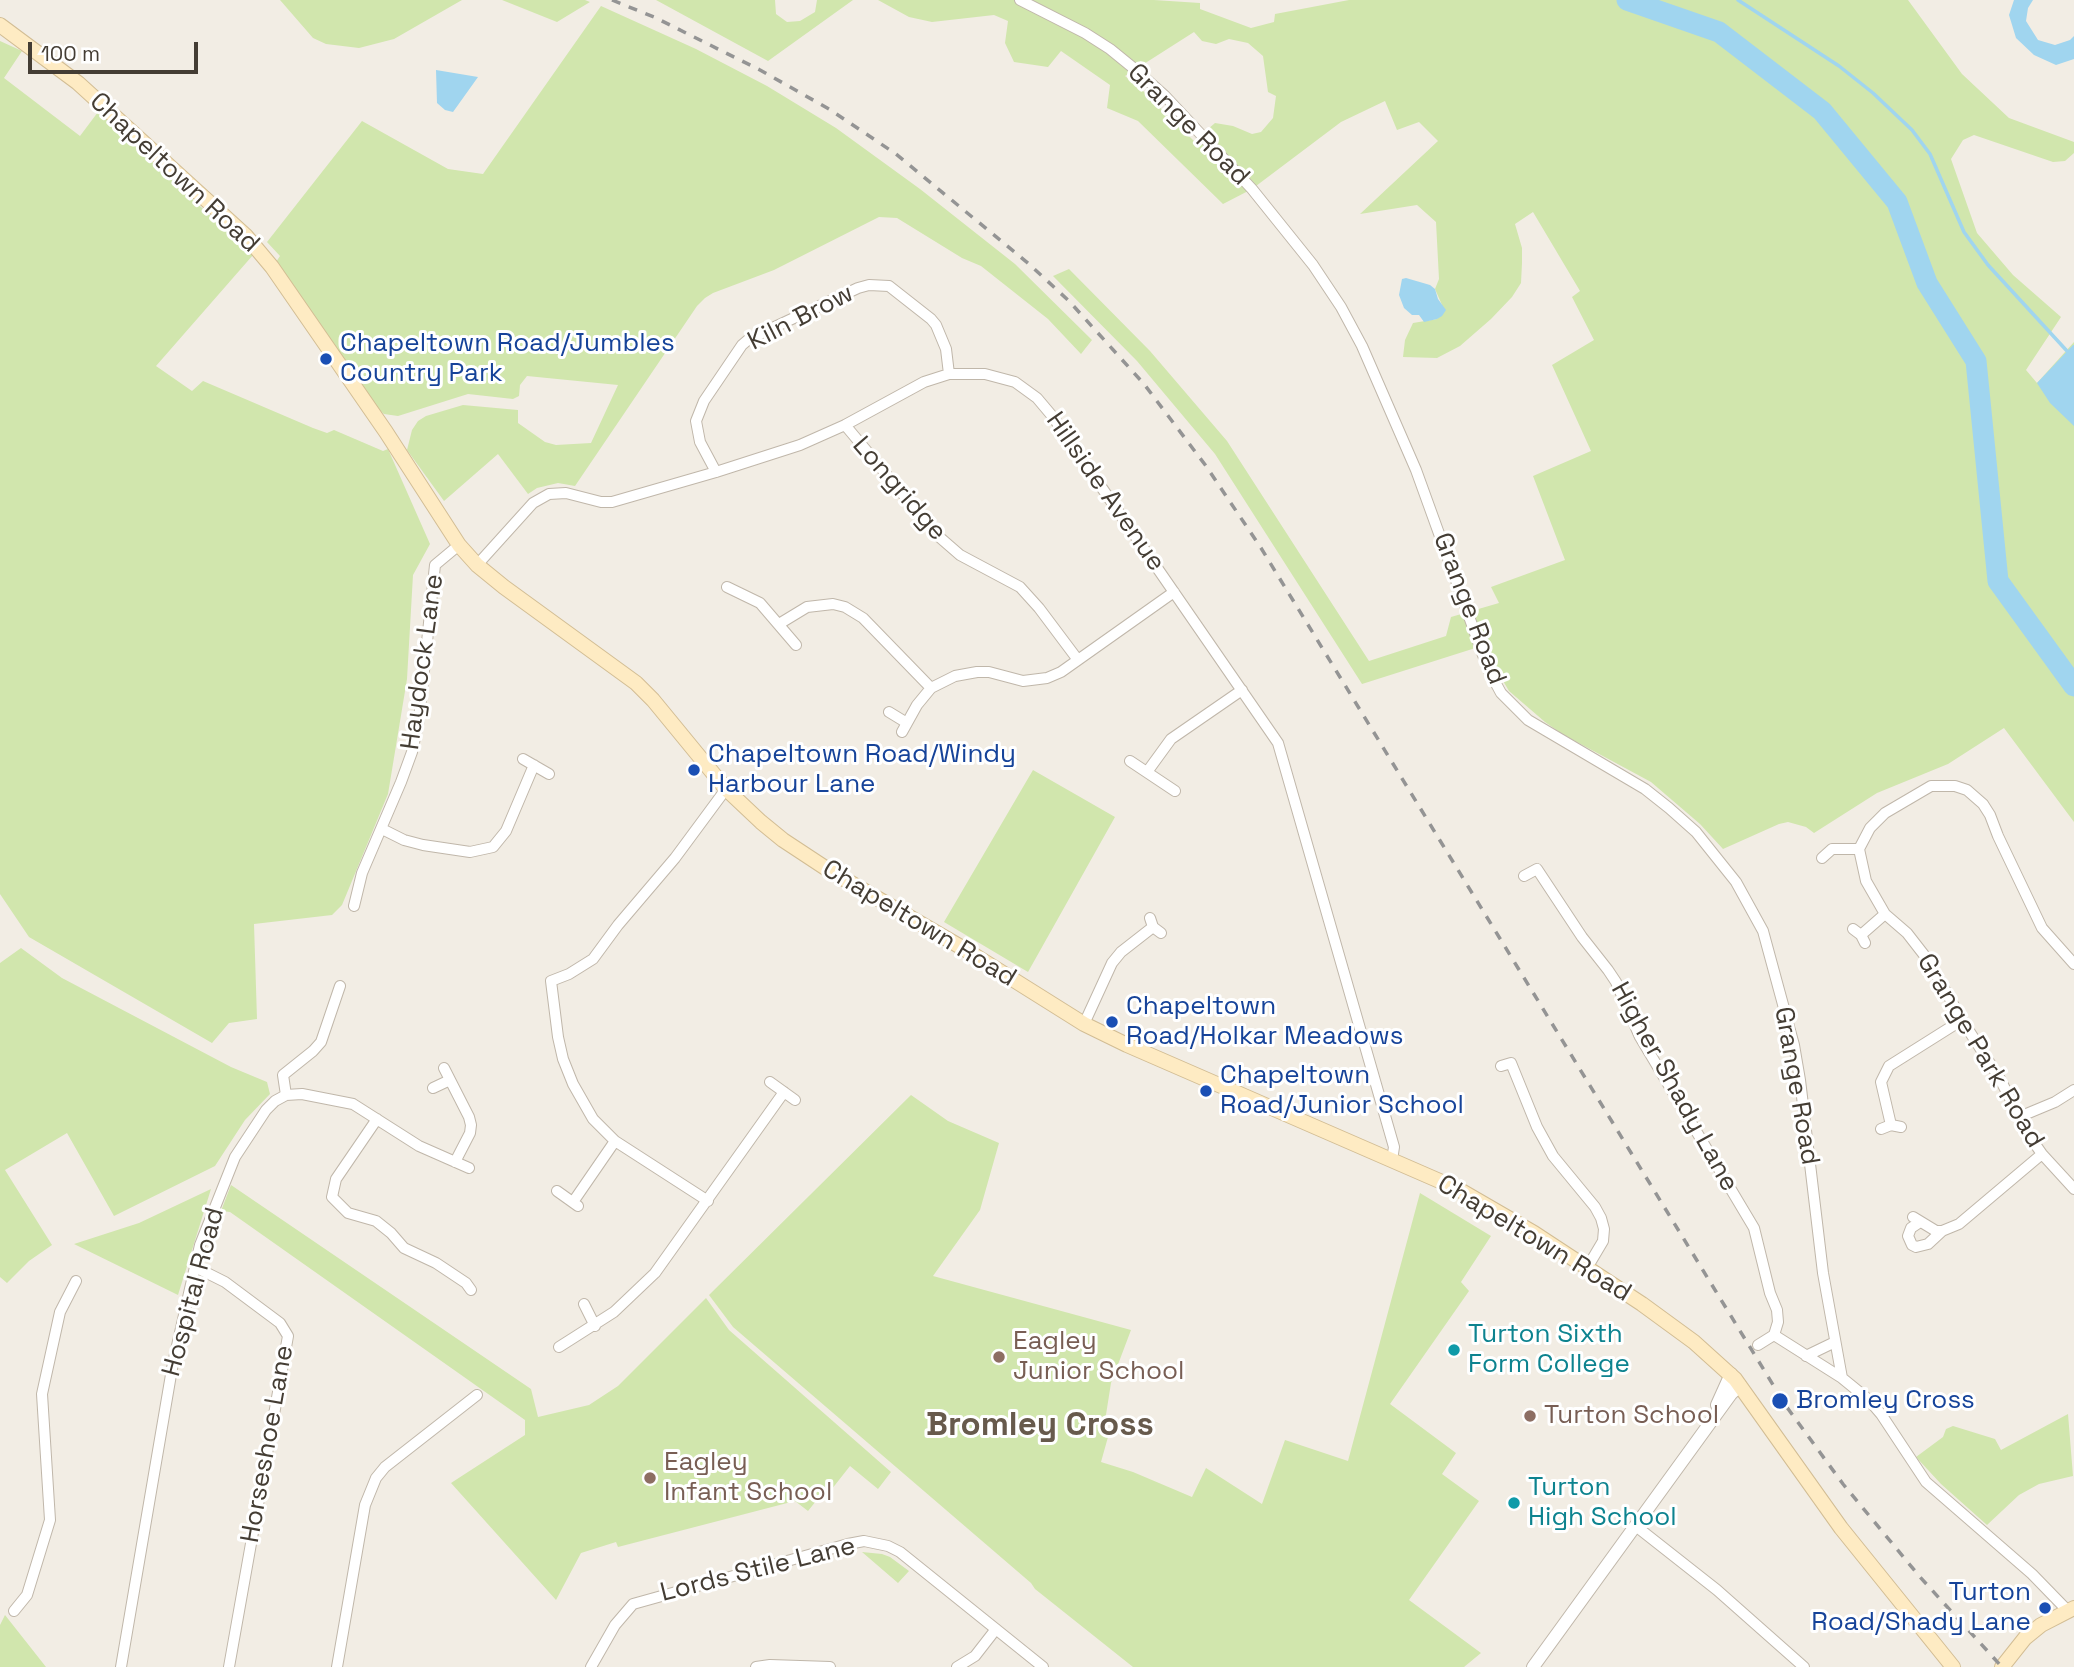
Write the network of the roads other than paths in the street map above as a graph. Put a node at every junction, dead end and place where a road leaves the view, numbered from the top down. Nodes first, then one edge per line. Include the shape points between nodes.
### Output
1 (1020, 0) edge
2 (0, 25) edge
3 (949, 374) junction
4 (845, 425) junction
5 (716, 472) junction
6 (459, 545) junction
7 (477, 565) junction
8 (727, 587) dead end
9 (1174, 592) junction
10 (779, 624) junction
11 (796, 645) dead end
12 (1078, 660) junction
13 (931, 688) junction
14 (1242, 690) junction
15 (889, 712) dead end
16 (523, 759) dead end
17 (1130, 761) dead end
18 (534, 765) junction
19 (1147, 772) junction
20 (549, 774) dead end
21 (726, 789) junction
22 (1175, 791) dead end
23 (382, 829) junction
24 (1820, 841) dead end
25 (1859, 849) junction
26 (1524, 876) dead end
27 (354, 906) dead end
28 (1885, 914) junction
29 (1155, 926) dead end
30 (1859, 936) dead end
31 (2074, 964) edge
32 (340, 986) dead end
33 (1962, 1020) junction
34 (1084, 1024) junction
35 (1502, 1066) dead end
36 (444, 1068) dead end
37 (450, 1080) junction
38 (770, 1082) dead end
39 (433, 1088) dead end
40 (2074, 1090) edge
41 (784, 1092) junction
42 (286, 1096) junction
43 (796, 1100) dead end
44 (2019, 1117) junction
45 (377, 1119) junction
46 (1891, 1127) dead end
47 (615, 1141) junction
48 (2042, 1154) junction
49 (1392, 1160) junction
50 (455, 1162) junction
51 (469, 1168) dead end
52 (2074, 1189) edge
53 (557, 1191) dead end
54 (708, 1201) junction
55 (1942, 1231) junction
56 (195, 1267) junction
57 (1587, 1268) junction
58 (76, 1281) dead end
59 (471, 1290) dead end
60 (584, 1304) dead end
61 (595, 1326) junction
62 (1774, 1335) junction
63 (1835, 1342) junction
64 (1758, 1345) dead end
65 (558, 1347) dead end
66 (1806, 1356) junction
67 (1842, 1378) junction
68 (1736, 1380) junction
69 (477, 1395) dead end
70 (1637, 1527) junction
71 (2070, 1609) edge
72 (14, 1611) dead end
73 (996, 1629) junction
74 (1535, 1666) edge
75 (121, 1667) edge
76 (229, 1667) edge
77 (337, 1667) edge
78 (591, 1667) edge
79 (755, 1667) edge
80 (830, 1667) edge
81 (957, 1667) edge
82 (1043, 1667) edge
83 (1804, 1667) edge
84 (1953, 1667) edge
85 (2002, 1667) edge

1 - 63 street, Grange Road via 1110,48 1165,96 1252,189 1313,265 1362,346 1416,470 1501,693 1528,720 1661,802 1696,832 1736,882 1763,931 1794,1045
2 - 6 main road, Chapeltown Road via 78,83 260,251
3 - 4 street, Hillside Avenue via 924,382
3 - 5 street, Kiln Brow via 946,349 931,319 889,286 858,288 742,345 704,401 696,421 700,442
3 - 9 street, Hillside Avenue via 1001,376 1037,398
4 - 5 street, Hillside Avenue
4 - 12 street, Longridge via 937,535 960,555 1020,587
5 - 7 street, Hillside Avenue via 612,502 566,493 541,498
6 - 7 main road, Chapeltown Road
6 - 23 street, Haydock Lane via 435,565 419,719 405,772
7 - 21 main road, Chapeltown Road via 636,683
8 - 10 street via 760,603
9 - 12 street
9 - 14 street, Hillside Avenue
10 - 11 street
10 - 13 street via 807,607 845,607 863,618
12 - 13 street via 1061,672 1035,680 977,672
13 - 15 street via 904,727
14 - 19 street via 1171,738
14 - 49 street, Hillside Avenue via 1271,730 1284,761 1394,1147
16 - 18 street
17 - 19 street
18 - 20 street
18 - 23 street via 506,831 493,847 470,852 423,845
19 - 22 street
21 - 34 main road, Chapeltown Road via 783,840 827,869
21 - 47 street via 593,959 551,981 568,1072 593,1119
23 - 27 street, Haydock Lane via 362,873
24 - 25 street via 1826,854
25 - 28 street, Grange Park Road via 1866,881
25 - 31 street via 1885,813 1931,786 1967,790 1983,804 2042,928
26 - 62 street, Higher Shady Lane via 1536,869 1616,982 1640,1037 1754,1228 1777,1310
28 - 30 street
28 - 33 street, Grange Park Road via 1918,946
29 - 34 street via 1112,963
32 - 42 street via 321,1042 283,1075
33 - 44 street, Grange Park Road
33 - 46 street via 1889,1066 1881,1082
34 - 49 main road, Chapeltown Road
35 - 57 street via 1511,1063 1553,1156 1601,1218 1604,1241
36 - 37 street
37 - 39 street
37 - 50 street via 471,1125
38 - 41 street
40 - 44 street
41 - 43 street
41 - 54 street
42 - 45 street via 308,1095 353,1104
42 - 56 street, Hospital Road via 266,1110 235,1157
44 - 48 street, Grange Park Road
45 - 50 street
45 - 59 street via 336,1178 332,1197 348,1213 376,1221 404,1248 461,1275
47 - 53 street via 576,1204
47 - 54 street
48 - 52 street, Grange Park Road
48 - 55 street via 1966,1220
49 - 57 main road, Chapeltown Road via 1483,1202
50 - 51 street
54 - 61 street via 655,1273
55 - 55 street via 1916,1220 1908,1237 1912,1245 1922,1247
56 - 75 street, Hospital Road via 173,1363
56 - 76 street, Horseshoe Lane via 225,1282 281,1323 288,1336
57 - 68 main road, Chapeltown Road via 1694,1342
58 - 72 street via 60,1312 42,1394 50,1520 27,1595
60 - 61 street
61 - 65 street
62 - 64 street
62 - 66 street
63 - 66 street
63 - 67 street, Grange Road
66 - 67 street
67 - 71 street via 1881,1414 1926,1482
68 - 70 street
68 - 84 main road, Chapeltown Road via 1840,1528
69 - 77 street via 376,1478 365,1505
70 - 74 street
70 - 83 street
71 - 85 main road via 2040,1625
73 - 78 street, Lords Stile Lane via 900,1552 864,1541 633,1604
73 - 81 street via 975,1656
73 - 82 street, Lords Stile Lane
79 - 80 street

